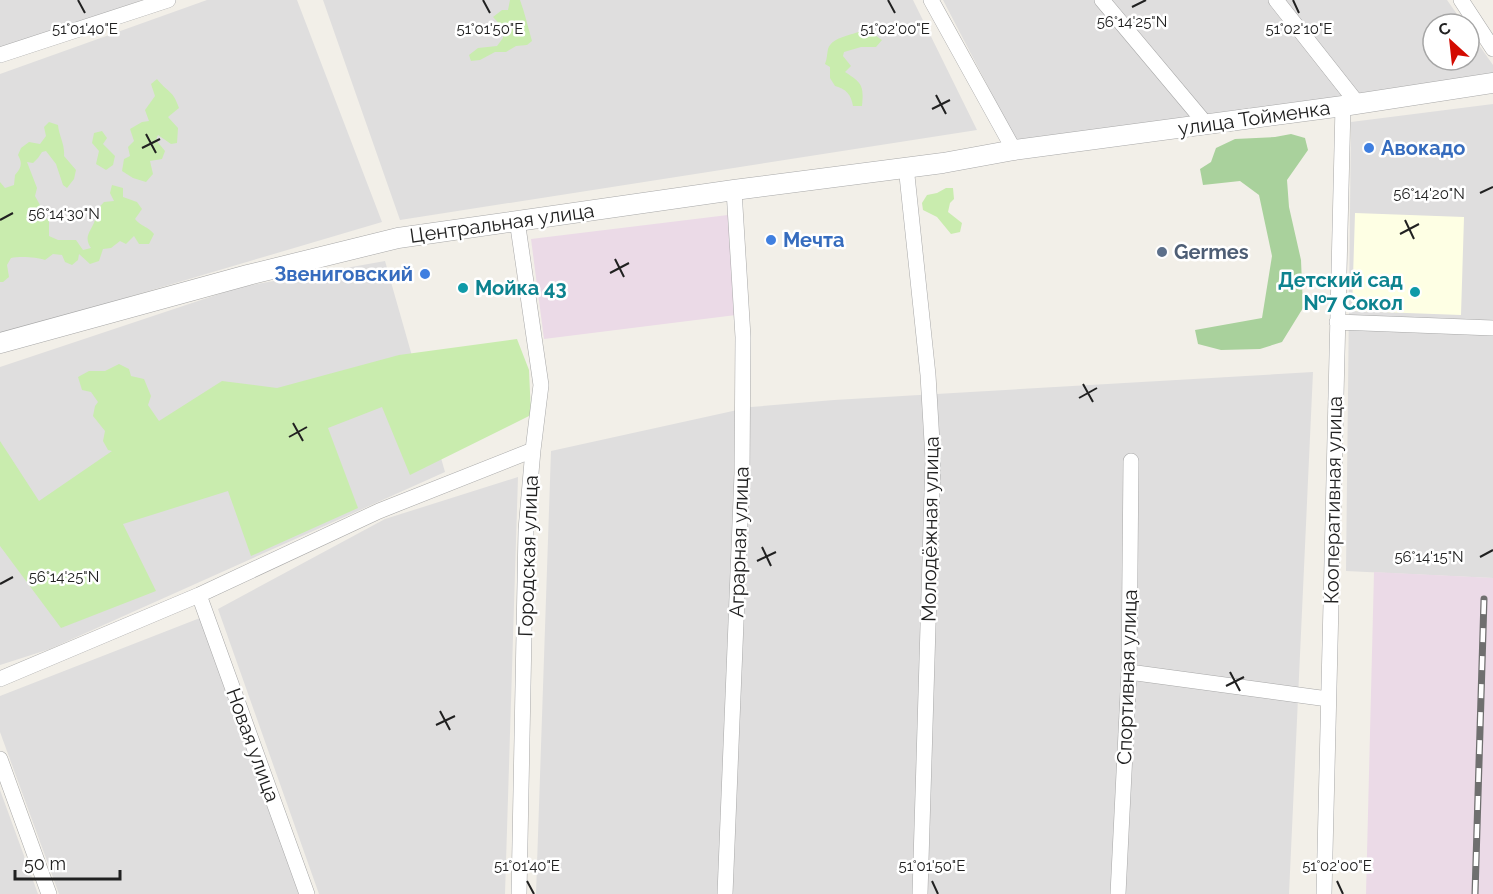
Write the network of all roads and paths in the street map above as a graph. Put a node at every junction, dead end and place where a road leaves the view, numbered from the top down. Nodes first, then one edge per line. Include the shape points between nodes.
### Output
1 (168, 0) edge
2 (931, 0) edge
3 (1102, 0) edge
4 (1276, 0) edge
5 (1461, 0) edge
6 (1493, 49) edge
7 (0, 55) edge
8 (1493, 83) edge
9 (1350, 105) junction
10 (1206, 124) junction
11 (1014, 150) junction
12 (906, 166) junction
13 (734, 190) junction
14 (517, 220) junction
15 (1338, 322) junction
16 (1493, 327) edge
17 (0, 343) edge
18 (533, 450) junction
19 (1131, 461) dead end
20 (199, 595) junction
21 (1129, 672) junction
22 (0, 679) edge
23 (1328, 699) junction
24 (0, 759) edge
25 (50, 894) edge
26 (307, 894) edge
27 (519, 894) edge
28 (725, 894) edge
29 (920, 894) edge
30 (1118, 894) edge
31 (1324, 894) edge

1 - 7 street
2 - 11 street
3 - 10 street
4 - 9 street
5 - 6 street
8 - 9 street, улица Тойменка
9 - 10 street, улица Тойменка
9 - 15 street, Кооперативная улица
10 - 11 street, улица Тойменка
11 - 12 street, Центральная улица
12 - 13 street, Центральная улица
12 - 29 street, Молодёжная улица via 933,459
13 - 14 street, Центральная улица
13 - 28 street, Аграрная улица via 744,337
14 - 17 street, Центральная улица via 398,238
14 - 18 street, Городская улица via 541,386
15 - 16 street
15 - 23 street, Кооперативная улица
18 - 20 street via 379,511
18 - 27 street, Городская улица via 526,530
19 - 21 street, Спортивная улица
20 - 22 street
20 - 26 street, Новая улица
21 - 23 street
21 - 30 street, Спортивная улица
23 - 31 street, Кооперативная улица
24 - 25 street

